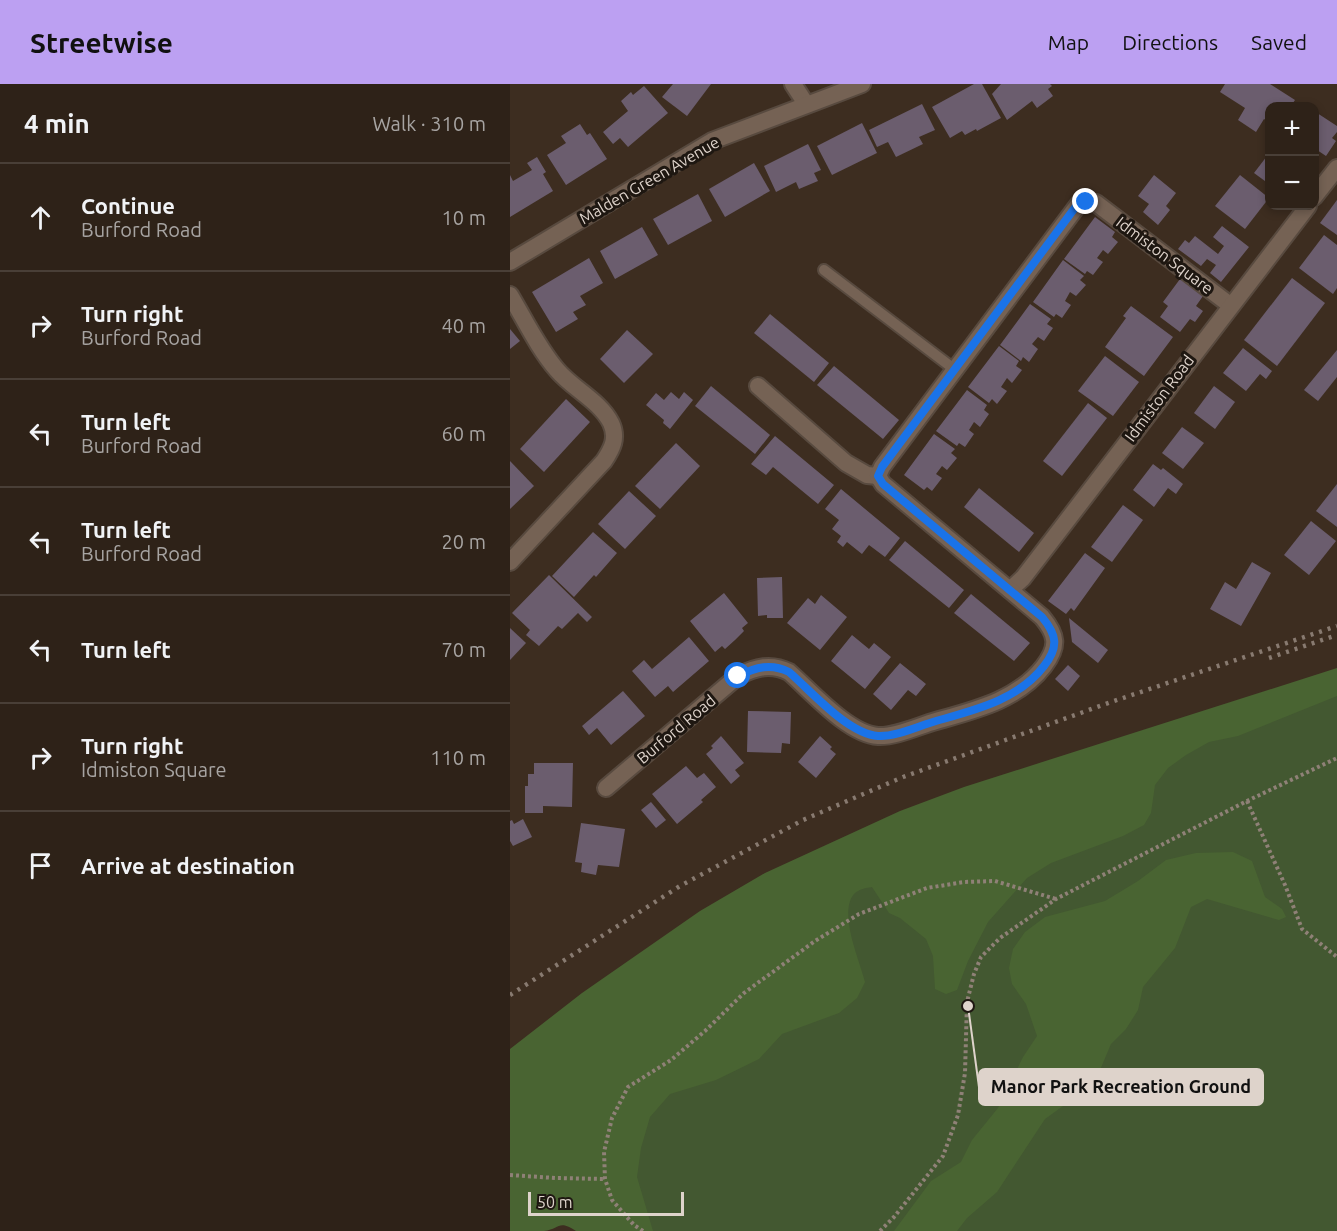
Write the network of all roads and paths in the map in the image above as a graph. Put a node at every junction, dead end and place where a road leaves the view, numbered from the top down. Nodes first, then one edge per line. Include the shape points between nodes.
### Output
1 (793, 84) edge
2 (862, 84) edge
3 (806, 104) junction
4 (1337, 168) edge
5 (1319, 191) edge
6 (1305, 210) edge
7 (510, 262) edge
8 (824, 270) dead end
9 (510, 295) edge
10 (1230, 305) junction
11 (954, 369) junction
12 (758, 387) dead end
13 (878, 476) junction
14 (510, 562) edge
15 (1010, 590) junction
16 (1337, 758) edge
17 (606, 788) dead end
18 (1247, 801) junction
19 (1056, 899) junction
20 (1337, 957) edge
21 (510, 1175) edge
22 (605, 1179) junction
23 (643, 1231) edge
24 (880, 1231) edge

1 - 3 street
2 - 3 street, Malden Green Avenue
3 - 7 street, Malden Green Avenue via 712,141
4 - 5 street
6 - 10 street, Idmiston Road
8 - 11 lane
9 - 14 street via 543,352 558,372 604,413 615,437 604,462
10 - 11 street, Idmiston Square via 1096,203 1086,202 1077,205
10 - 15 street, Idmiston Road
11 - 13 street, Idmiston Square
12 - 13 street via 846,463 867,475
13 - 15 street
15 - 17 street, Burford Road via 1042,617 1055,643 1033,680 1018,690 977,709 878,736 846,723 789,672 766,666 738,676
16 - 18 path
18 - 19 path
18 - 20 path via 1302,929
19 - 22 path via 995,881 936,886 860,914 815,941 744,993 671,1060 628,1087 612,1118 604,1152
19 - 24 path via 1000,938 981,957 967,1002 965,1073 958,1115 943,1156
21 - 22 path
22 - 23 path via 612,1200

